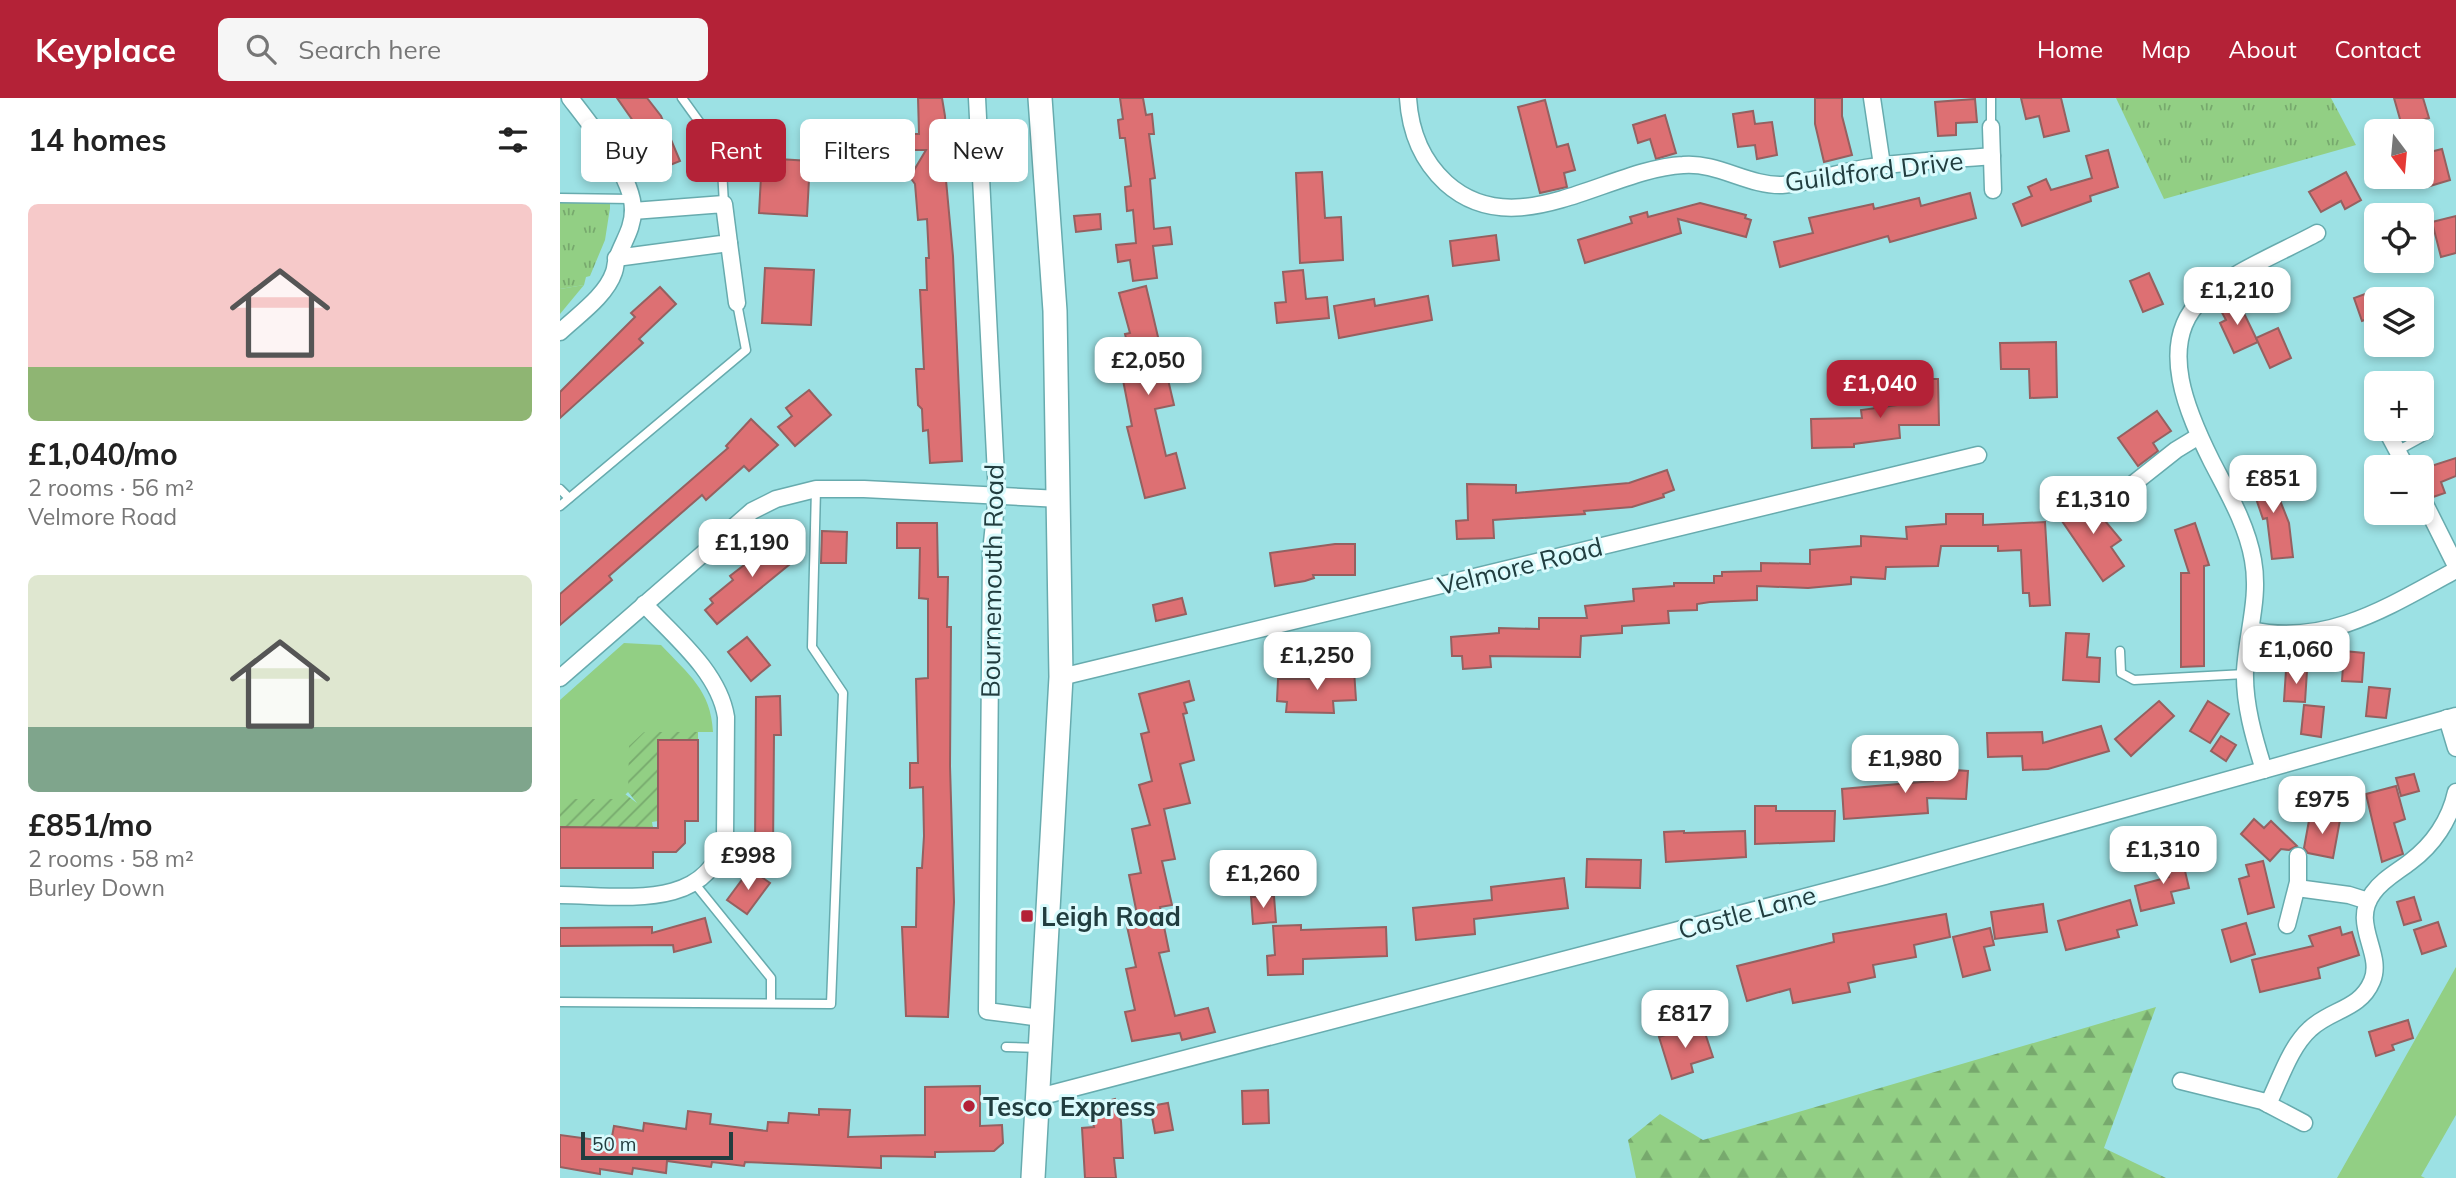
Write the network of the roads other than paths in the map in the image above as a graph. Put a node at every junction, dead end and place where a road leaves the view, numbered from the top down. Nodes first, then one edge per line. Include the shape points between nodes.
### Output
1 (570, 98) edge
2 (682, 98) edge
3 (977, 98) edge
4 (1040, 98) edge
5 (1408, 98) edge
6 (1872, 98) edge
7 (1991, 98) edge
8 (1991, 128) joint
9 (1992, 156) junction
10 (1882, 165) junction
11 (1993, 190) dead end
12 (560, 198) edge
13 (724, 204) junction
14 (632, 205) junction
15 (2317, 233) dead end
16 (729, 243) junction
17 (617, 258) junction
18 (737, 303) joint
19 (560, 332) edge
20 (2199, 436) junction
21 (2392, 441) edge
22 (2415, 441) edge
23 (2397, 451) junction
24 (1978, 455) dead end
25 (2399, 455) edge
26 (560, 489) edge
27 (816, 489) junction
28 (997, 495) junction
29 (569, 498) junction
30 (1059, 499) junction
31 (2109, 503) dead end
32 (560, 506) edge
33 (2434, 523) edge
34 (2456, 568) edge
35 (645, 604) junction
36 (2251, 630) junction
37 (2120, 651) dead end
38 (2245, 674) junction
39 (1061, 677) junction
40 (560, 678) edge
41 (2451, 717) edge
42 (2456, 748) edge
43 (2264, 769) junction
44 (2456, 792) edge
45 (2298, 856) dead end
46 (695, 884) junction
47 (2297, 888) junction
48 (560, 895) edge
49 (2368, 901) junction
50 (2287, 925) dead end
51 (560, 1002) edge
52 (771, 1002) junction
53 (1041, 1018) junction
54 (1006, 1047) dead end
55 (1039, 1048) junction
56 (2181, 1081) dead end
57 (1035, 1098) junction
58 (2268, 1104) junction
59 (2304, 1123) dead end
60 (1032, 1178) edge

1 - 14 street via 607,145
2 - 13 lane via 721,152
3 - 28 street, Bournemouth Road
4 - 30 street via 1055,312
5 - 10 street, Guildford Drive via 1415,138 1439,177 1462,194 1506,208 1538,205 1682,164 1779,185
6 - 10 street
7 - 8 lane
8 - 9 street, Guildford Drive
9 - 10 street, Guildford Drive
9 - 11 street, Guildford Drive
12 - 14 lane
13 - 14 street
13 - 16 street
14 - 17 street via 629,234
15 - 20 street via 2211,292 2186,320 2179,359 2186,400
16 - 17 street
16 - 18 street
17 - 19 street via 614,274 596,299
18 - 29 lane via 746,350
20 - 31 street
20 - 36 street via 2250,547 2255,577
21 - 23 street
22 - 23 lane
23 - 25 street
24 - 39 street, Velmore Road
26 - 29 lane
27 - 28 street
27 - 35 street via 776,499 752,511
27 - 52 lane via 812,647 843,693 831,1004
28 - 30 street
28 - 53 street, Bournemouth Road via 991,552 987,1011
29 - 32 lane
30 - 39 street
33 - 34 street
34 - 36 street via 2368,616 2325,632 2280,635
35 - 40 street
35 - 46 street via 714,682 725,708 725,837 720,856
36 - 38 street
37 - 38 lane via 2121,673 2134,680
38 - 43 street via 2252,728
39 - 53 street
41 - 42 street
41 - 43 street, Castle Lane
43 - 57 street, Castle Lane via 1885,876
44 - 49 street via 2435,838 2380,884
45 - 47 street
46 - 48 street via 664,895
46 - 52 lane via 771,978
47 - 49 street
47 - 50 street
49 - 58 street via 2367,941 2376,965 2372,982 2358,1001 2310,1029
51 - 52 lane
53 - 55 street
54 - 55 lane
55 - 57 street
56 - 58 street
57 - 60 street
58 - 59 street

